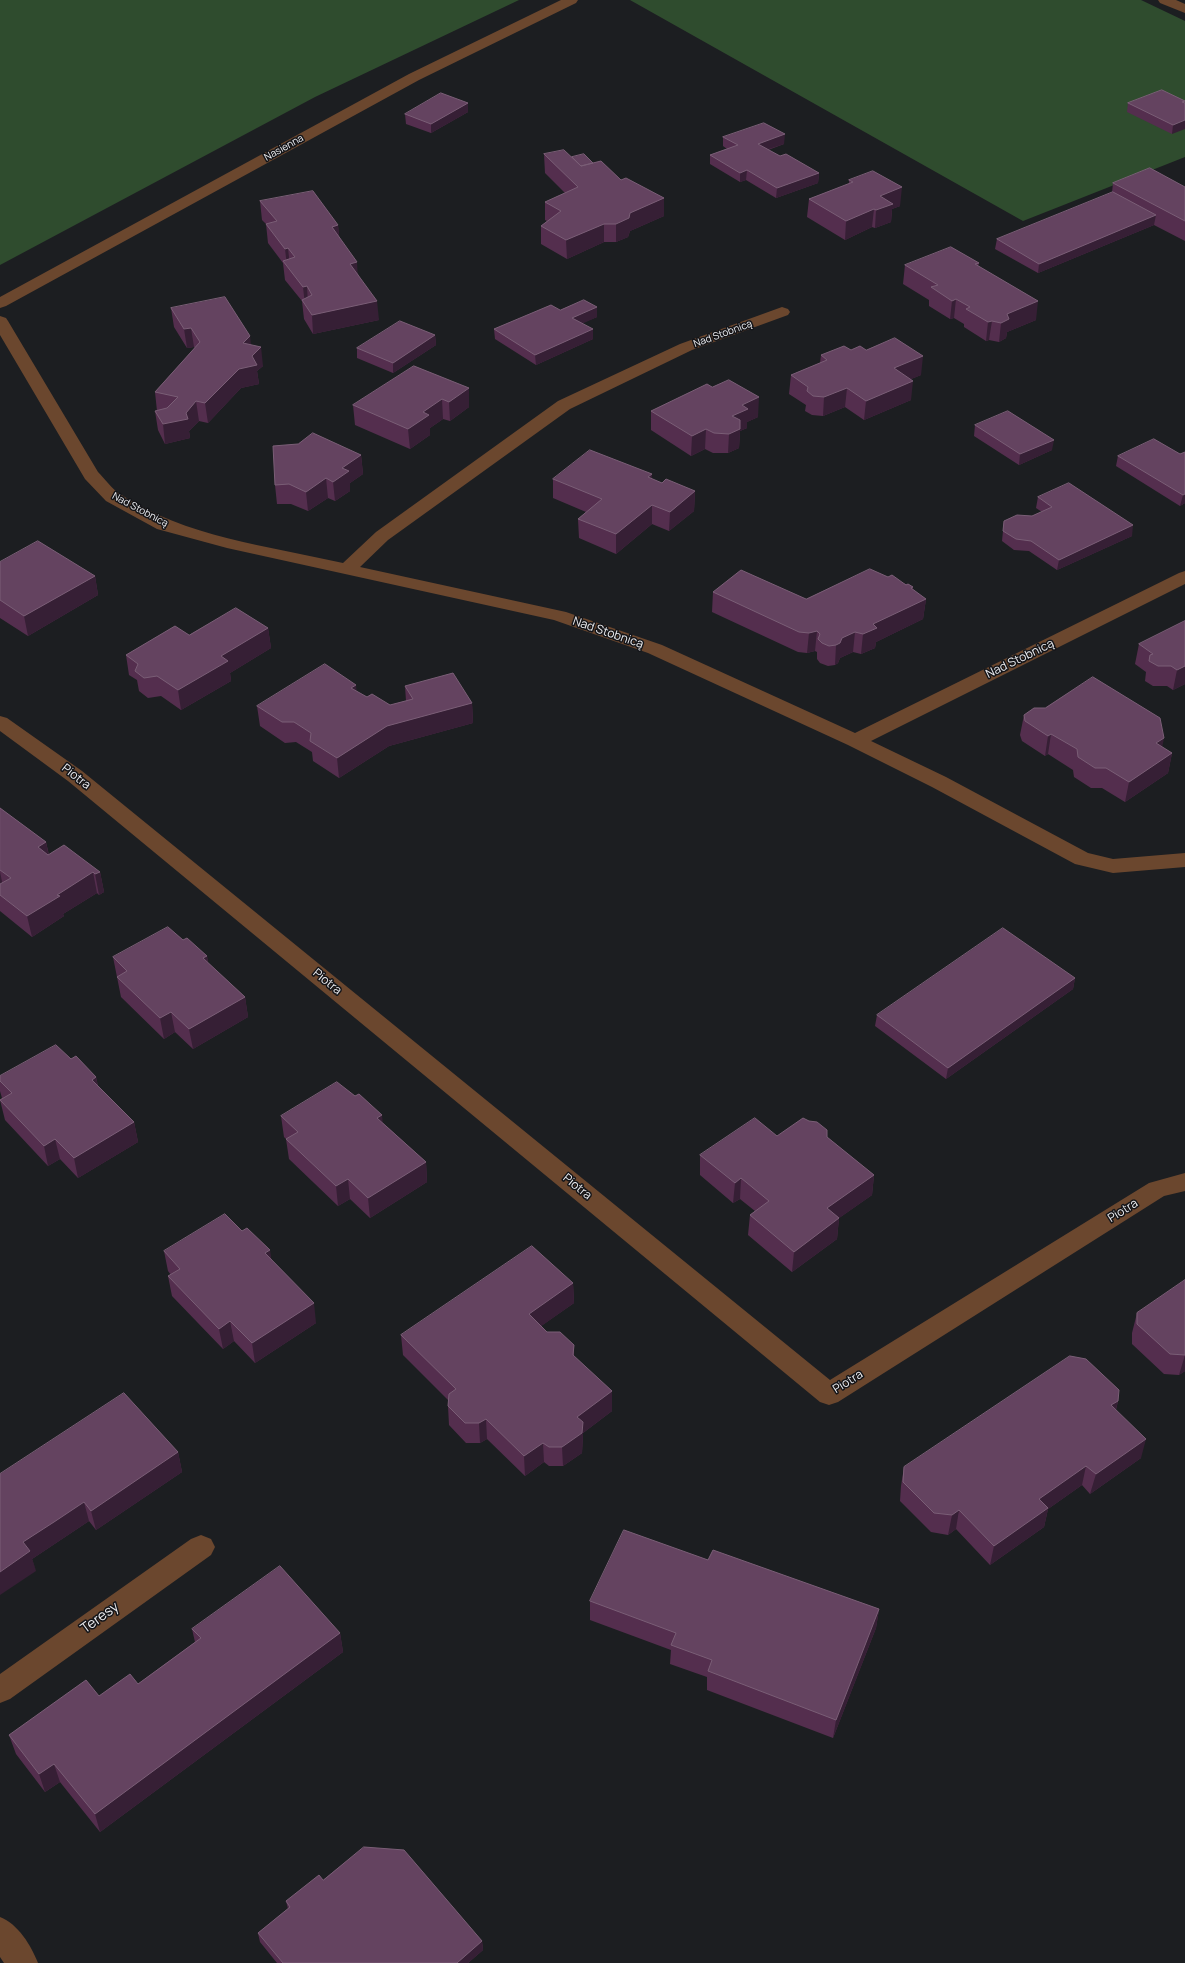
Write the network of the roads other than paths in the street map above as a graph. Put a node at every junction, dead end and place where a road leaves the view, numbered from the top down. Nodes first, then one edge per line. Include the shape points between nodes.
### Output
1 (571, 0) edge
2 (1165, 0) edge
3 (1185, 9) edge
4 (0, 303) edge
5 (782, 312) dead end
6 (0, 321) edge
7 (347, 569) junction
8 (1185, 577) edge
9 (0, 722) edge
10 (855, 741) junction
11 (1185, 860) edge
12 (1185, 1182) edge
13 (201, 1546) dead end
14 (0, 1690) edge
15 (0, 1932) edge
16 (23, 1963) edge

1 - 4 street, Nasienna via 414,77
2 - 3 street
5 - 7 street, Nad Stobnicą via 686,347 564,405 382,536
6 - 7 street, Nad Stobnicą via 91,475 112,497 163,524 227,543
7 - 10 street, Nad Stobnicą via 559,616 654,649
8 - 10 street, Nad Stobnicą
9 - 12 street, Piotra via 82,781 828,1394 1157,1190
10 - 11 street, Nad Stobnicą via 939,782 1082,859 1113,866
13 - 14 street, Teresy
15 - 16 street

